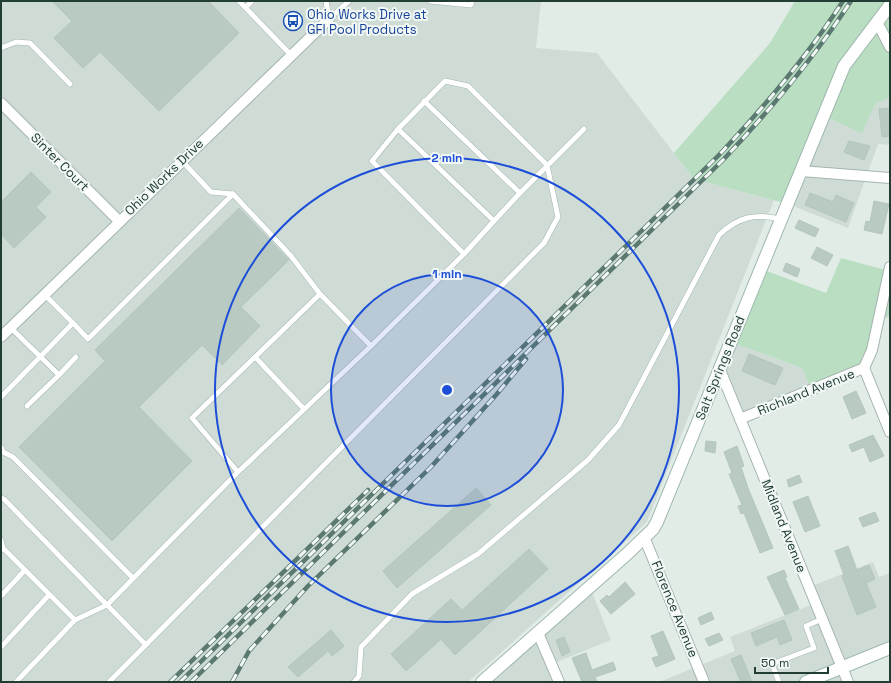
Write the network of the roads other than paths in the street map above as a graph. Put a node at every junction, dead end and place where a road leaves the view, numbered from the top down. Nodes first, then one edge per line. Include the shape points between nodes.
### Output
1 (239, 1) edge
2 (252, 1) edge
3 (326, 1) edge
4 (349, 1) edge
5 (430, 1) edge
6 (472, 1) edge
7 (890, 5) edge
8 (246, 7) junction
9 (329, 19) junction
10 (877, 22) junction
11 (890, 47) edge
12 (1, 48) edge
13 (291, 55) junction
14 (70, 84) dead end
15 (424, 101) junction
16 (1, 103) edge
17 (398, 129) junction
18 (584, 129) dead end
19 (181, 161) junction
20 (547, 165) junction
21 (801, 171) junction
22 (890, 178) edge
23 (520, 193) junction
24 (233, 194) junction
25 (781, 219) junction
26 (119, 221) junction
27 (494, 221) junction
28 (464, 254) junction
29 (890, 267) edge
30 (44, 294) junction
31 (320, 294) junction
32 (73, 323) junction
33 (10, 328) junction
34 (1, 337) edge
35 (371, 346) junction
36 (40, 356) junction
37 (76, 357) dead end
38 (255, 357) junction
39 (864, 368) junction
40 (720, 370) junction
41 (59, 375) junction
42 (1, 397) edge
43 (27, 406) dead end
44 (304, 409) junction
45 (740, 419) junction
46 (890, 432) edge
47 (1, 446) edge
48 (238, 472) junction
49 (1, 498) edge
50 (644, 537) junction
51 (1, 540) edge
52 (2, 549) edge
53 (25, 570) junction
54 (133, 578) junction
55 (49, 595) junction
56 (1, 596) edge
57 (107, 605) junction
58 (822, 619) junction
59 (75, 620) junction
60 (538, 633) junction
61 (146, 645) junction
62 (1, 647) edge
63 (890, 648) edge
64 (842, 667) junction
65 (16, 682) edge
66 (109, 682) edge
67 (354, 682) edge
68 (482, 682) edge
69 (559, 682) edge
70 (704, 682) edge
71 (779, 682) edge
72 (806, 682) edge
73 (848, 682) edge

1 - 8 lane
2 - 8 lane
3 - 9 lane
4 - 9 lane
5 - 6 lane via 471,5
7 - 10 street, Salt Springs Road
8 - 13 lane
9 - 13 street, Ohio Works Drive
10 - 11 street
10 - 21 street, Salt Springs Road via 844,66
12 - 14 lane via 16,42 30,43
13 - 19 street, Ohio Works Drive
15 - 17 lane
15 - 20 lane via 446,81 468,86
15 - 23 lane
16 - 26 street, Sinter Court
17 - 27 lane
17 - 28 lane via 372,161
18 - 20 lane
19 - 24 lane via 211,192
19 - 26 street, Ohio Works Drive
20 - 23 lane
20 - 61 lane via 558,217 544,243
21 - 22 street
21 - 25 street, Salt Springs Road
23 - 27 lane
24 - 31 lane via 291,256
24 - 32 lane via 88,339
25 - 40 street, Salt Springs Road
25 - 67 lane via 764,215 748,217 729,225 719,235 619,425 588,460 478,554 412,594 361,647 360,676
26 - 30 street, Ohio Works Drive
27 - 28 lane
28 - 35 lane
29 - 39 street, Richland Avenue via 872,350
30 - 32 lane
30 - 33 street, Ohio Works Drive
31 - 35 lane
31 - 38 lane
32 - 36 lane
33 - 34 street, Ohio Works Drive
33 - 36 lane
35 - 44 lane
36 - 41 lane
36 - 42 lane
37 - 41 lane
38 - 44 lane
38 - 48 lane via 192,418
39 - 45 street, Richland Avenue
39 - 46 street
40 - 45 street, Midland Avenue
40 - 50 street, Salt Springs Road via 663,509 653,529
41 - 43 lane
44 - 48 lane
45 - 58 street, Midland Avenue
47 - 54 lane via 3,452 12,457
48 - 54 lane
49 - 57 lane
50 - 60 street, Salt Springs Road
50 - 70 street, Florence Avenue
51 - 52 lane
52 - 53 lane
53 - 55 lane
53 - 56 lane
54 - 57 lane
55 - 59 lane
55 - 62 lane
57 - 59 lane
57 - 61 lane
58 - 64 street, Midland Avenue
58 - 71 lane via 806,626 814,648 772,664
59 - 65 lane
60 - 68 street, Salt Springs Road
60 - 69 street
61 - 66 lane
63 - 64 street
64 - 72 street
64 - 73 street, Midland Avenue

